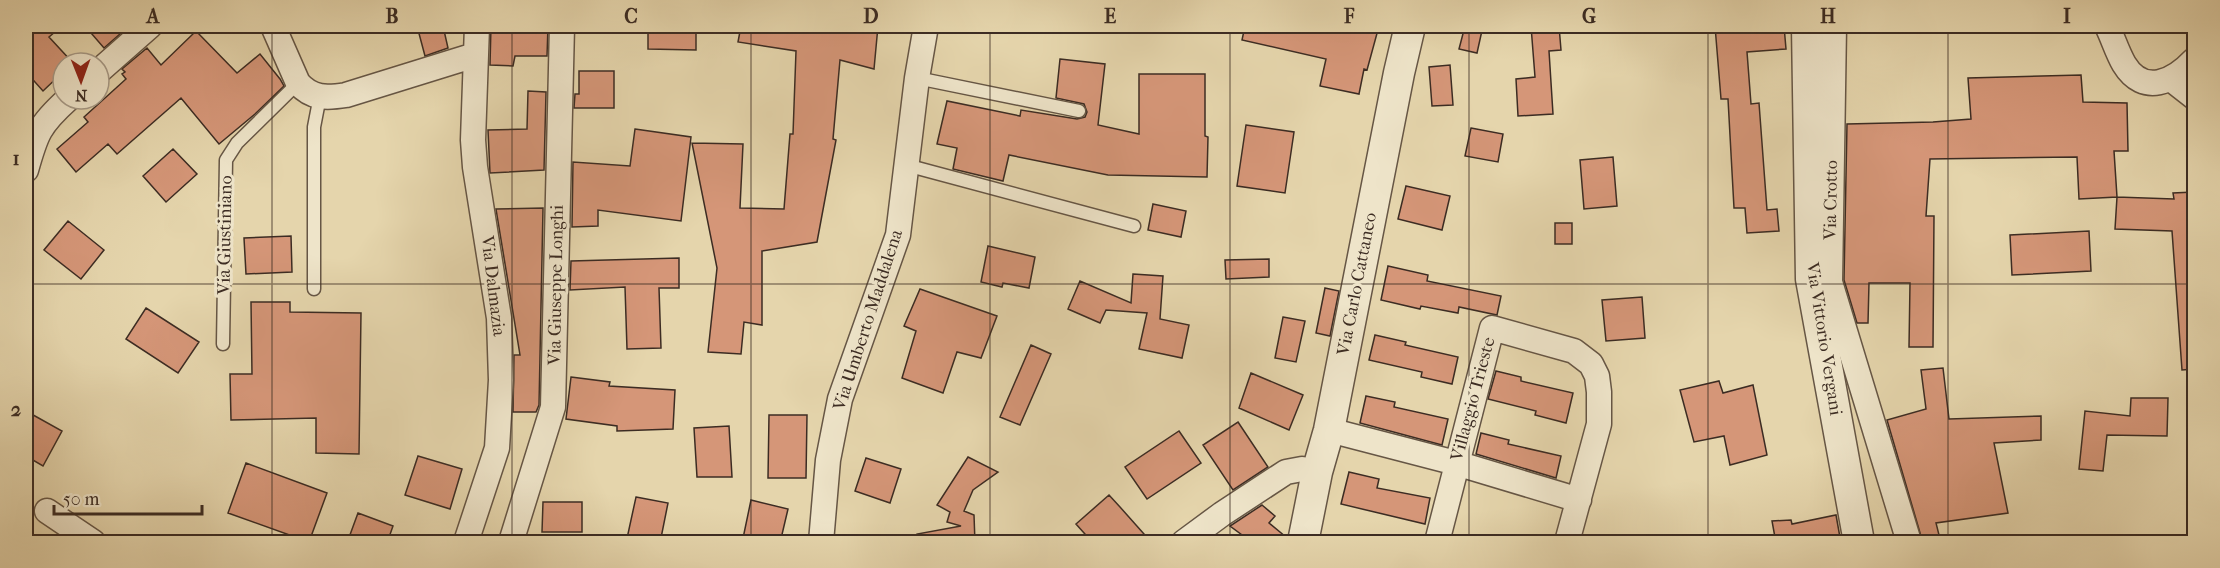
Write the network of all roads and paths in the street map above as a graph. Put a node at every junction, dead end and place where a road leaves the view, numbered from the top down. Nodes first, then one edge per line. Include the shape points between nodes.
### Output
1 (150, 26) edge
2 (273, 26) edge
3 (477, 26) edge
4 (562, 26) edge
5 (926, 26) edge
6 (1410, 26) edge
7 (1807, 26) edge
8 (1834, 26) edge
9 (2107, 26) edge
10 (475, 55) junction
11 (111, 60) edge
12 (2194, 60) edge
13 (917, 78) junction
14 (2171, 79) junction
15 (298, 83) junction
16 (320, 96) junction
17 (2194, 97) edge
18 (55, 111) edge
19 (1079, 111) dead end
20 (906, 165) junction
21 (26, 170) edge
22 (1134, 226) dead end
23 (314, 289) dead end
24 (223, 345) dead end
25 (1329, 430) junction
26 (1456, 463) junction
27 (1317, 472) junction
28 (1579, 500) junction
29 (47, 511) dead end
30 (517, 542) edge
31 (93, 543) edge
32 (466, 543) edge
33 (821, 543) edge
34 (1184, 543) edge
35 (1303, 543) edge
36 (1437, 543) edge
37 (1567, 543) edge
38 (1859, 543) edge
39 (1909, 543) edge

1 - 11 street
2 - 15 street
3 - 10 street, Via Dalmazia
4 - 30 street, Via Giuseppe Longhi via 553,407
5 - 13 street, Via Umberto Maddalena
6 - 25 street, Via Carlo Cattaneo
7 - 38 street, Via Vittorio Vergani via 1811,279
8 - 39 street, Via Crotto via 1830,282
9 - 14 street via 2125,65 2134,75 2153,83
10 - 16 street via 346,95
10 - 32 street, Via Dalmazia via 475,167 499,318 501,380 497,448
12 - 14 street
13 - 19 lane
13 - 20 street, Via Umberto Maddalena
14 - 17 street
15 - 16 street via 314,96
15 - 24 lane, Via Giustiniano via 237,143 226,160
16 - 23 lane via 315,127
18 - 21 street via 39,129
20 - 22 lane
20 - 33 street, Via Umberto Maddalena via 898,235 840,399 828,460
25 - 26 street
25 - 27 street, Via Carlo Cattaneo
26 - 28 street
26 - 28 street, Villaggio Trieste via 1492,328 1574,351 1591,364 1597,376 1600,407
26 - 36 street, Villaggio Trieste
27 - 34 street via 1286,472
27 - 35 street, Via Carlo Cattaneo
28 - 37 street, Villaggio Trieste
29 - 31 street

